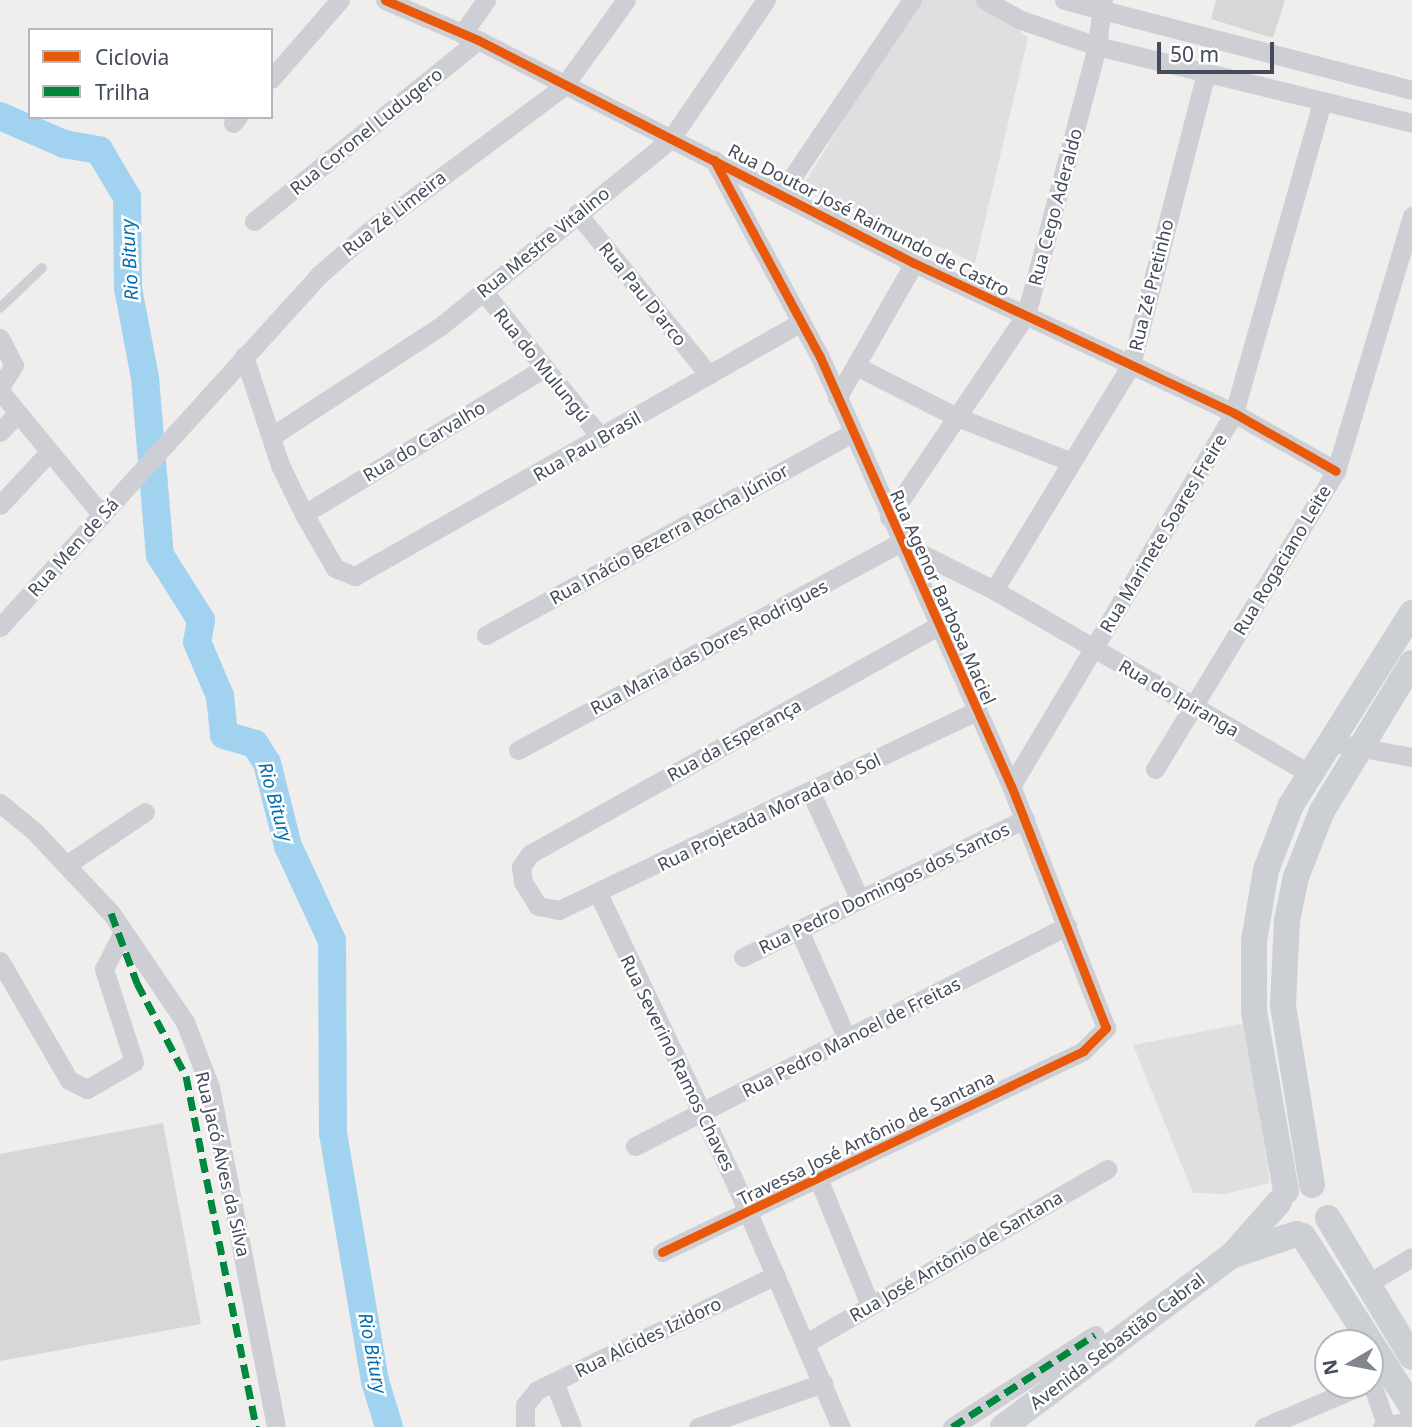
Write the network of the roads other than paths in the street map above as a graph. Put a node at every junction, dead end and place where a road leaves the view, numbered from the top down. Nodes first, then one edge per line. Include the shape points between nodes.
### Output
1 (340, 0) edge
2 (385, 0) edge
3 (486, 0) edge
4 (626, 0) edge
5 (766, 0) edge
6 (912, 0) edge
7 (985, 0) edge
8 (1064, 0) edge
9 (1102, 13) edge
10 (470, 37) junction
11 (1097, 46) junction
12 (1206, 73) junction
13 (273, 77) edge
14 (563, 87) junction
15 (1404, 89) edge
16 (1322, 101) junction
17 (1387, 117) junction
18 (1412, 123) edge
19 (670, 140) junction
20 (714, 160) junction
21 (781, 194) junction
22 (577, 213) junction
23 (1412, 216) edge
24 (254, 221) dead end
25 (914, 262) junction
26 (42, 268) dead end
27 (483, 291) junction
28 (0, 308) edge
29 (1026, 315) junction
30 (801, 322) junction
31 (0, 338) edge
32 (244, 356) junction
33 (1131, 365) junction
34 (856, 366) junction
35 (544, 368) junction
36 (709, 375) junction
37 (3, 385) edge
38 (837, 398) junction
39 (17, 414) junction
40 (1234, 414) junction
41 (957, 417) junction
42 (0, 432) edge
43 (852, 433) junction
44 (272, 436) junction
45 (601, 438) junction
46 (169, 439) joint
47 (49, 452) junction
48 (1072, 462) junction
49 (1336, 471) junction
50 (0, 505) edge
51 (304, 514) junction
52 (102, 515) junction
53 (889, 517) junction
54 (900, 543) junction
55 (994, 590) junction
56 (1412, 613) edge
57 (938, 626) junction
58 (0, 627) edge
59 (486, 635) dead end
60 (1094, 648) junction
61 (1412, 663) edge
62 (1193, 706) junction
63 (977, 710) junction
64 (1330, 743) junction
65 (1361, 747) junction
66 (518, 750) dead end
67 (1412, 757) edge
68 (1155, 769) dead end
69 (1310, 774) junction
70 (1012, 786) junction
71 (811, 793) junction
72 (1295, 799) junction
73 (0, 803) edge
74 (1322, 811) junction
75 (145, 812) dead end
76 (1025, 819) junction
77 (66, 865) junction
78 (598, 893) junction
79 (860, 900) junction
80 (559, 910) joint
81 (1067, 926) junction
82 (799, 930) junction
83 (120, 938) dead end
84 (743, 957) dead end
85 (0, 961) edge
86 (1283, 1005) junction
87 (1254, 1008) junction
88 (847, 1039) junction
89 (1083, 1051) joint
90 (701, 1114) junction
91 (635, 1146) dead end
92 (1107, 1169) dead end
93 (818, 1178) junction
94 (1292, 1193) junction
95 (748, 1211) junction
96 (1328, 1218) junction
97 (1299, 1235) junction
98 (662, 1252) dead end
99 (1231, 1256) junction
100 (1412, 1257) edge
101 (776, 1275) junction
102 (1367, 1284) junction
103 (870, 1306) junction
104 (1354, 1329) edge
105 (1374, 1329) edge
106 (1094, 1335) dead end
107 (806, 1343) junction
108 (1384, 1379) edge
109 (554, 1382) junction
110 (823, 1383) junction
111 (1328, 1399) edge
112 (1383, 1399) edge
113 (1412, 1407) edge
114 (1412, 1420) edge
115 (1385, 1426) edge
116 (276, 1427) edge
117 (525, 1427) edge
118 (572, 1427) edge
119 (699, 1427) edge
120 (841, 1427) edge
121 (952, 1427) edge
122 (1003, 1427) edge
123 (1264, 1427) edge

1 - 13 street
2 - 10 street, Rua Doutor José Raimundo de Castro
3 - 10 street, Rua Coronel Ludugero
4 - 14 street, Rua Zé Limeira
5 - 19 street, Rua Mestre Vitalino
6 - 21 street
7 - 11 street via 1021,20
8 - 9 street
9 - 11 street, Rua Cego Aderaldo
9 - 15 street
10 - 14 street, Rua Doutor José Raimundo de Castro
10 - 24 street, Rua Coronel Ludugero
11 - 12 street
11 - 29 street, Rua Cego Aderaldo
12 - 16 street
12 - 33 street, Rua Zé Pretinho
14 - 19 street, Rua Doutor José Raimundo de Castro
14 - 32 street, Rua Zé Limeira via 369,231
15 - 17 street
16 - 17 street
16 - 40 street, Rua Marinete Soares Freire
17 - 18 street
19 - 20 street, Rua Doutor José Raimundo de Castro
19 - 22 street, Rua Mestre Vitalino
20 - 21 street, Rua Doutor José Raimundo de Castro
20 - 30 street, Rua Agenor Barbosa Maciel
21 - 25 street, Rua Doutor José Raimundo de Castro
22 - 27 street, Rua Mestre Vitalino
22 - 36 street, Rua Pau D'arco
23 - 49 street, Rua Rogaciano Leite
25 - 29 street, Rua Doutor José Raimundo de Castro
25 - 34 street
26 - 28 lane
27 - 35 street, Rua do Mulungú
27 - 44 street, Rua Mestre Vitalino via 442,325
29 - 33 street, Rua Doutor José Raimundo de Castro
29 - 41 street, Rua Cego Aderaldo
30 - 36 street, Rua Pau Brasil
30 - 38 street, Rua Agenor Barbosa Maciel
31 - 37 street via 14,365
32 - 44 street
32 - 46 street, Rua Zé Limeira
33 - 40 street, Rua Doutor José Raimundo de Castro
33 - 48 street, Rua Zé Pretinho
34 - 38 street
34 - 41 street
35 - 45 street, Rua do Mulungú
35 - 51 street, Rua do Carvalho
36 - 45 street, Rua Pau Brasil
37 - 39 street
38 - 43 street, Rua Agenor Barbosa Maciel
39 - 42 street
39 - 47 street
40 - 49 street, Rua Doutor José Raimundo de Castro
40 - 60 street, Rua Marinete Soares Freire
41 - 48 street
41 - 53 street, Rua Cego Aderaldo
43 - 53 street, Rua Agenor Barbosa Maciel
43 - 59 street, Rua Inácio Bezerra Rocha Júnior
44 - 51 street
45 - 51 street, Rua Pau Brasil via 373,570 355,576 335,568
46 - 52 street, Rua Men de Sá
47 - 50 street
47 - 52 street
48 - 55 street, Rua Zé Pretinho
49 - 62 street, Rua Rogaciano Leite
52 - 58 street, Rua Men de Sá
53 - 54 street, Rua Agenor Barbosa Maciel
54 - 55 street, Rua do Ipiranga
54 - 57 street, Rua Agenor Barbosa Maciel
54 - 66 street, Rua Maria das Dores Rodrigues
55 - 60 street, Rua do Ipiranga
56 - 64 main road
57 - 63 street, Rua Agenor Barbosa Maciel
57 - 80 street, Rua da Esperança via 530,854 521,867 523,882 538,906
60 - 62 street, Rua do Ipiranga
60 - 70 street, Rua Marinete Soares Freire
61 - 65 main road
62 - 68 street, Rua Rogaciano Leite
62 - 69 street, Rua do Ipiranga
63 - 70 street, Rua Agenor Barbosa Maciel
63 - 71 street, Rua Projetada Morada do Sol
64 - 65 street
64 - 69 main road
65 - 67 street
65 - 74 main road
69 - 72 main road
70 - 76 street, Rua Agenor Barbosa Maciel
71 - 78 street, Rua Projetada Morada do Sol
71 - 79 street
72 - 74 main road
72 - 87 main road via 1266,870 1254,941
73 - 77 street, Rua Jacó Alves da Silva
74 - 86 main road via 1296,877
75 - 77 street
76 - 79 street, Rua Pedro Domingos dos Santos
76 - 81 street, Rua Agenor Barbosa Maciel
77 - 116 street, Rua Jacó Alves da Silva via 111,913 185,1022 210,1087
78 - 80 street, Rua Projetada Morada do Sol
78 - 90 street, Rua Severino Ramos Chaves
79 - 82 street, Rua Pedro Domingos dos Santos
81 - 88 street, Rua Pedro Manoel de Freitas
81 - 89 street, Rua Agenor Barbosa Maciel via 1106,1028
82 - 84 street, Rua Pedro Domingos dos Santos
82 - 88 street
83 - 85 street via 104,968 134,1062 88,1088 69,1080
86 - 87 main road
86 - 94 main road
87 - 94 main road
88 - 90 street, Rua Pedro Manoel de Freitas
89 - 93 street, Travessa José Antônio de Santana
90 - 91 street, Rua Pedro Manoel de Freitas
90 - 95 street, Rua Severino Ramos Chaves
92 - 103 street, Rua José Antônio de Santana
93 - 95 street, Travessa José Antônio de Santana
93 - 103 street
94 - 96 main road via 1328,1202
94 - 97 main road via 1279,1218
94 - 99 main road, Avenida Sebastião Cabral
95 - 98 street, Travessa José Antônio de Santana
95 - 101 street, Rua Severino Ramos Chaves
96 - 97 main road via 1319,1231
96 - 102 main road
97 - 99 main road, Avenida Sebastião Cabral
97 - 104 main road
99 - 122 main road, Avenida Sebastião Cabral
100 - 102 street
101 - 107 street, Rua Severino Ramos Chaves
101 - 109 street, Rua Alcides Izidoro
102 - 105 main road
103 - 107 street, Rua José Antônio de Santana
106 - 121 street
107 - 110 street, Rua Severino Ramos Chaves
108 - 113 main road
109 - 117 street, Rua Alcides Izidoro via 537,1391 526,1405
109 - 118 street
110 - 119 street
110 - 120 street, Rua Severino Ramos Chaves
111 - 123 street
112 - 115 street
114 - 115 street

